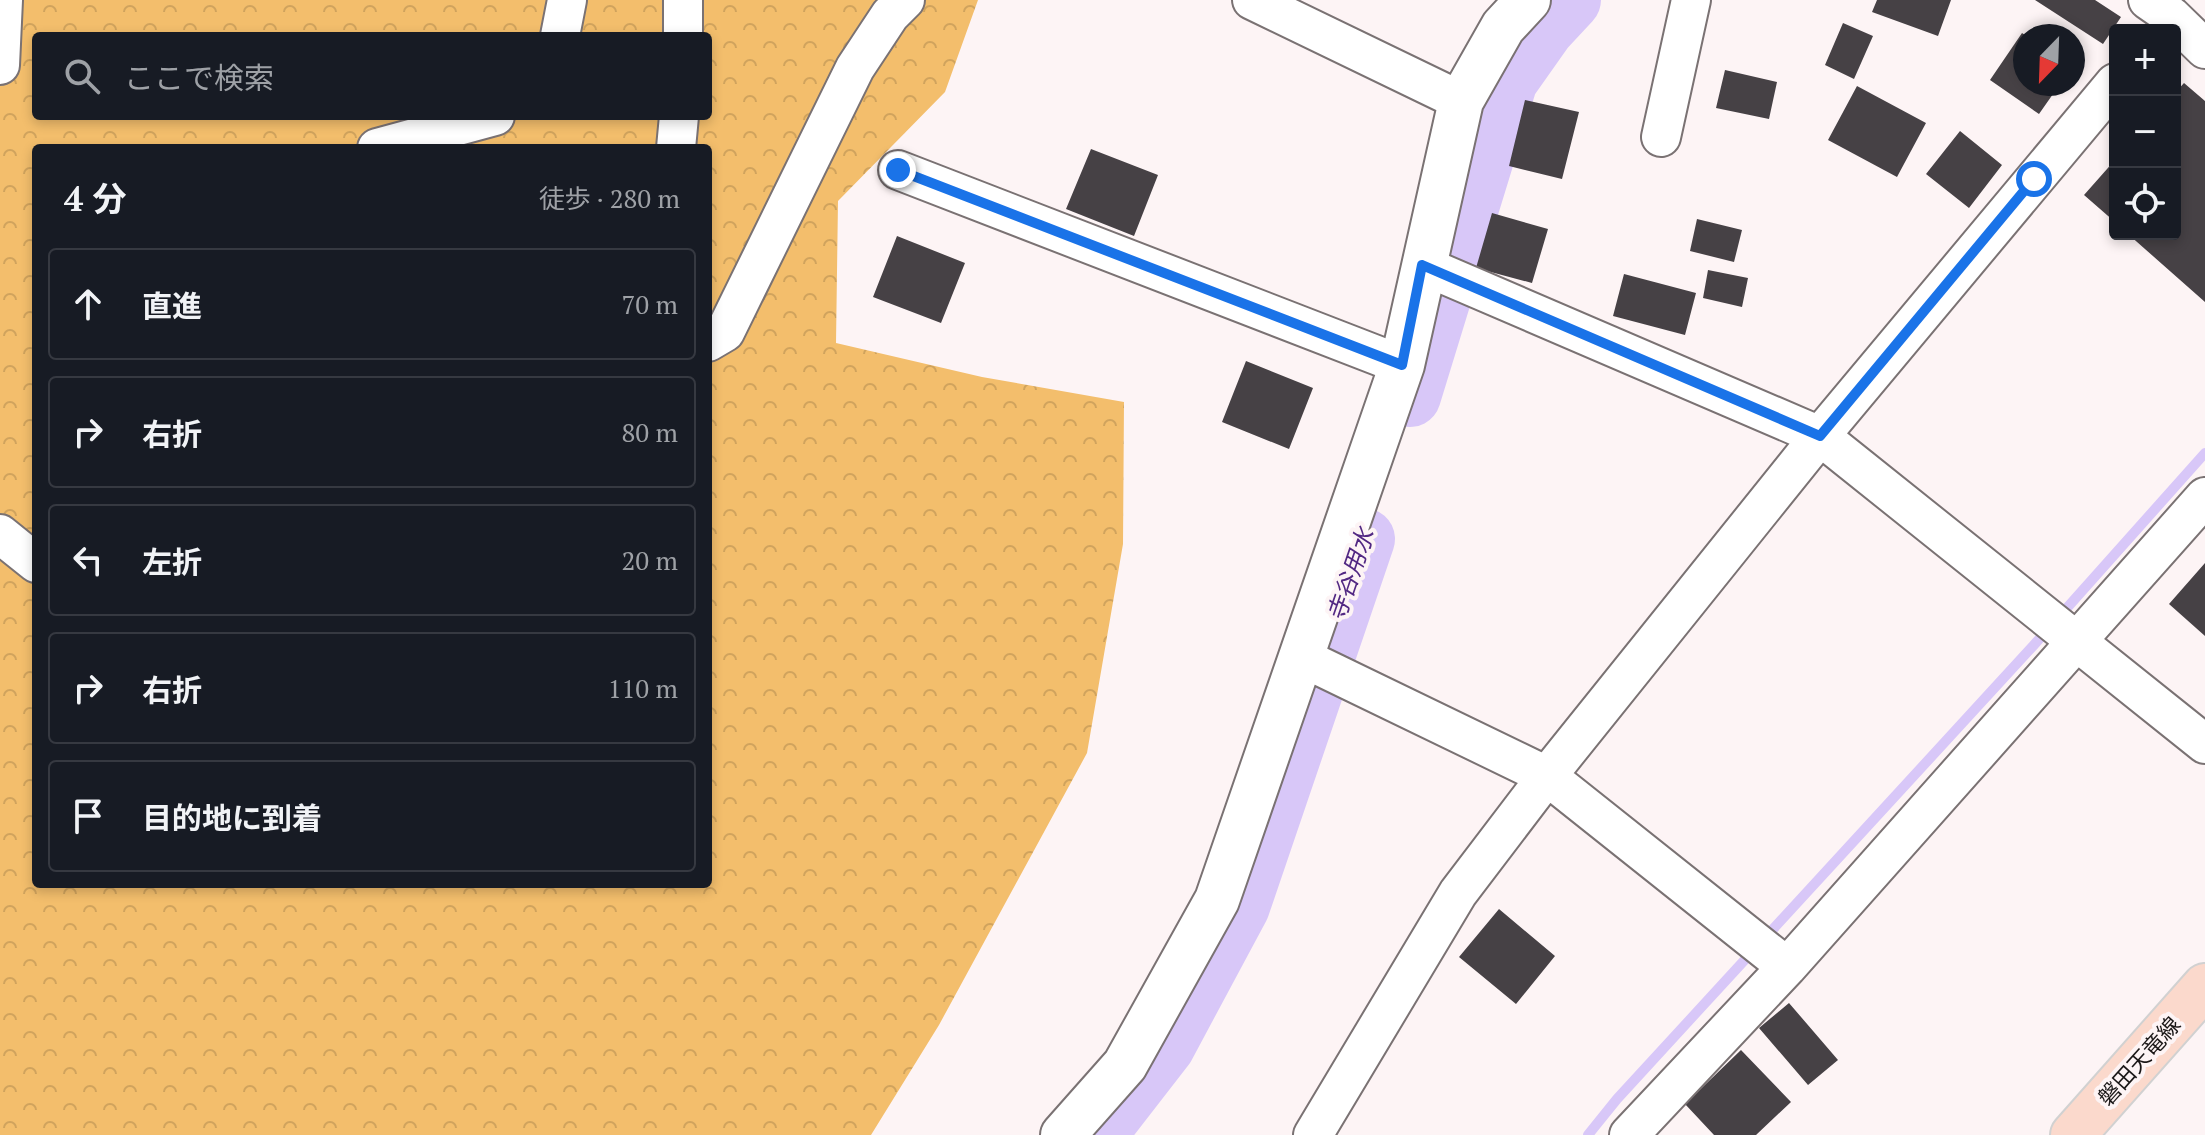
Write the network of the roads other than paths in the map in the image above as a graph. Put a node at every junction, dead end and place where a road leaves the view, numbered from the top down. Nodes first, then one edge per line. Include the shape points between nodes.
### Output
1 (3, 0) edge
2 (567, 0) edge
3 (683, 0) edge
4 (905, 0) edge
5 (1528, 0) edge
6 (1691, 0) edge
7 (1270, 4) edge
8 (2166, 12) edge
9 (561, 32) edge
10 (683, 32) edge
11 (2205, 49) edge
12 (0, 65) edge
13 (2109, 90) edge
14 (1461, 101) junction
15 (480, 120) edge
16 (679, 120) edge
17 (1661, 137) dead end
18 (392, 144) edge
19 (676, 144) edge
20 (898, 170) dead end
21 (1422, 265) junction
22 (712, 340) edge
23 (1402, 365) junction
24 (1820, 436) junction
25 (2205, 497) edge
26 (2076, 642) junction
27 (1301, 657) junction
28 (2205, 744) edge
29 (1547, 776) junction
30 (1787, 967) junction
31 (2205, 986) edge
32 (1645, 1129) edge
33 (1063, 1135) edge
34 (1313, 1135) edge
35 (2073, 1135) edge

1 - 12 street
2 - 9 street
3 - 10 street
4 - 22 street via 855,68 725,332
5 - 14 street via 1503,27
6 - 17 street
7 - 14 street
8 - 11 street
13 - 24 street
14 - 21 street
15 - 18 street
16 - 19 street
20 - 23 street
21 - 23 street
21 - 24 street
23 - 27 street
24 - 26 street
24 - 29 street
25 - 26 street
26 - 28 street
26 - 30 street
27 - 29 street
27 - 33 street via 1217,900 1125,1065
29 - 30 street
29 - 34 street via 1458,893
30 - 32 street
31 - 35 main road, 磐田天竜線

